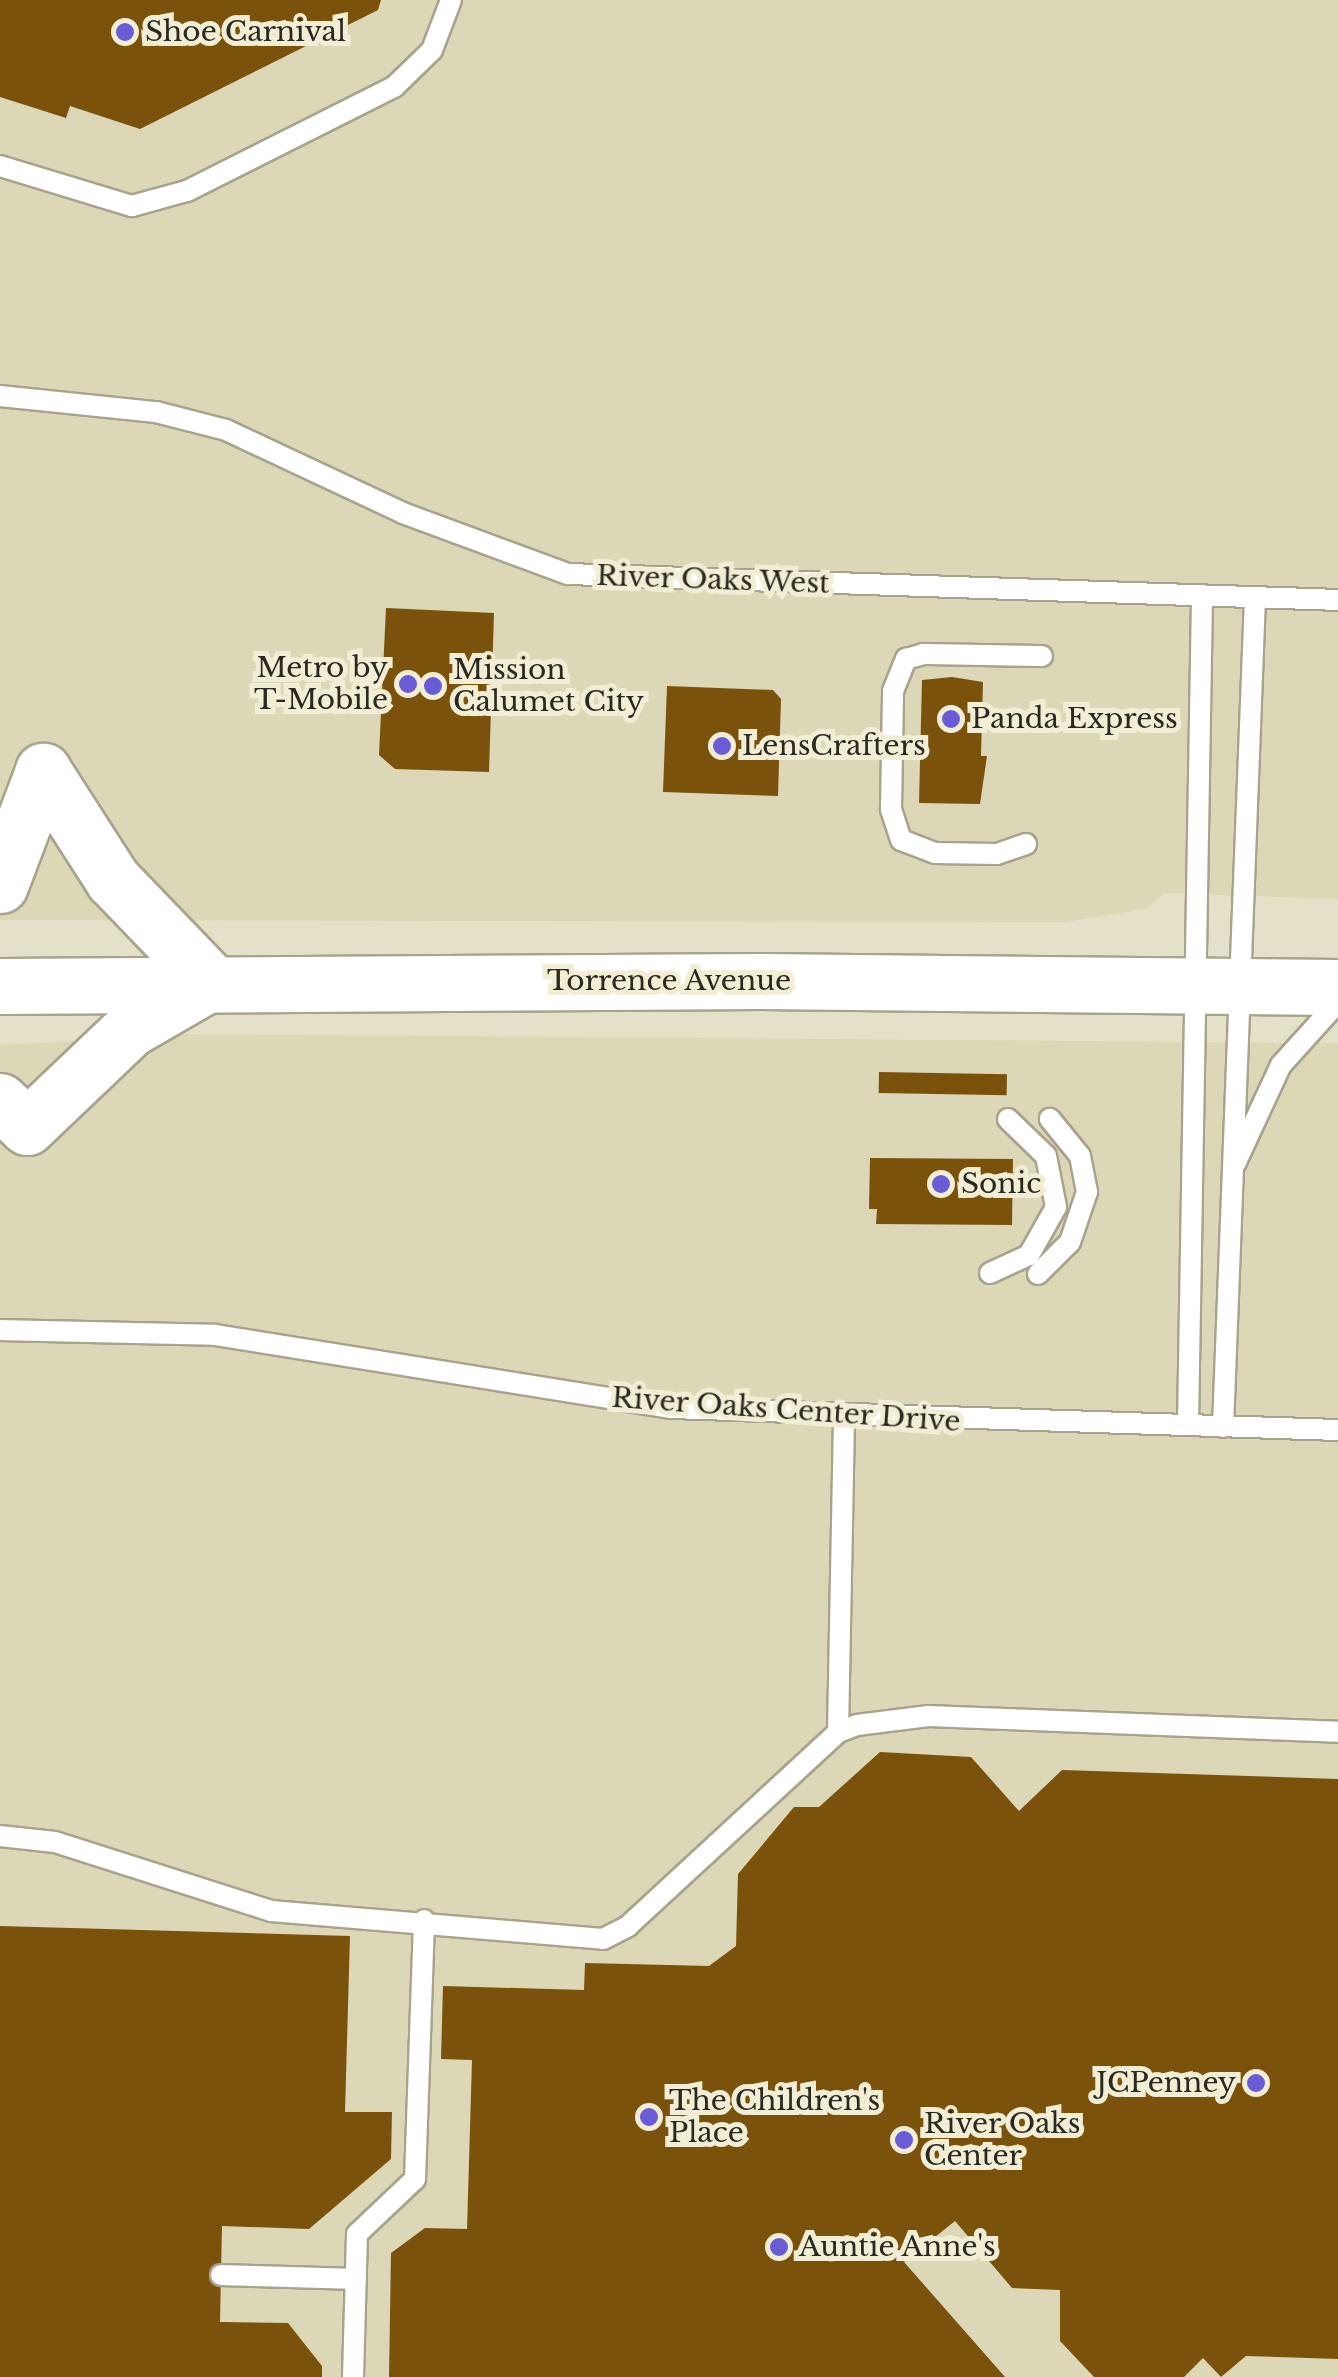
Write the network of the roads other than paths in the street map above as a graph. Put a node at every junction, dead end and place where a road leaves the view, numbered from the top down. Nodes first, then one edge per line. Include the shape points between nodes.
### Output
1 (451, 0) edge
2 (0, 166) edge
3 (0, 396) edge
4 (1202, 596) junction
5 (1255, 598) junction
6 (1338, 600) edge
7 (1042, 656) dead end
8 (1026, 844) dead end
9 (0, 885) edge
10 (211, 982) junction
11 (1216, 984) junction
12 (0, 986) edge
13 (1338, 987) edge
14 (1338, 1002) edge
15 (0, 1101) edge
16 (1008, 1119) dead end
17 (1050, 1119) dead end
18 (1231, 1176) junction
19 (990, 1273) dead end
20 (1038, 1274) dead end
21 (0, 1330) edge
22 (844, 1418) junction
23 (1188, 1425) junction
24 (1223, 1426) junction
25 (1338, 1430) edge
26 (838, 1732) junction
27 (1338, 1732) edge
28 (0, 1836) edge
29 (424, 1920) junction
30 (220, 2275) dead end
31 (356, 2279) junction
32 (354, 2377) edge

1 - 2 lane via 432,50 394,87 186,192 132,206
3 - 4 lane, River Oaks West via 156,412 226,430 403,513 568,574
4 - 5 lane, River Oaks West
4 - 11 lane
5 - 6 lane, River Oaks West
5 - 11 lane
7 - 8 lane via 923,654 906,660 892,691 891,809 901,840 935,852 997,854
9 - 10 main road via 43,771 113,880
10 - 11 main road, Torrence Avenue
10 - 12 main road, Torrence Avenue
10 - 15 main road via 130,1029 27,1127
11 - 13 main road, Torrence Avenue
11 - 18 lane
11 - 23 lane
14 - 18 lane via 1281,1065
16 - 19 lane via 1046,1156 1056,1207 1029,1255
17 - 20 lane via 1080,1156 1087,1192 1070,1242
18 - 24 lane
21 - 22 lane, River Oaks Center Drive via 215,1335 671,1408
22 - 23 lane, River Oaks Center Drive
22 - 26 lane
23 - 24 lane, River Oaks Center Drive
24 - 25 lane, River Oaks Center Drive
26 - 27 lane via 891,1717 928,1716
26 - 29 lane via 628,1926 602,1939
28 - 29 lane via 72,1846 270,1911
29 - 31 lane via 416,2179 357,2234
30 - 31 lane
31 - 32 lane

